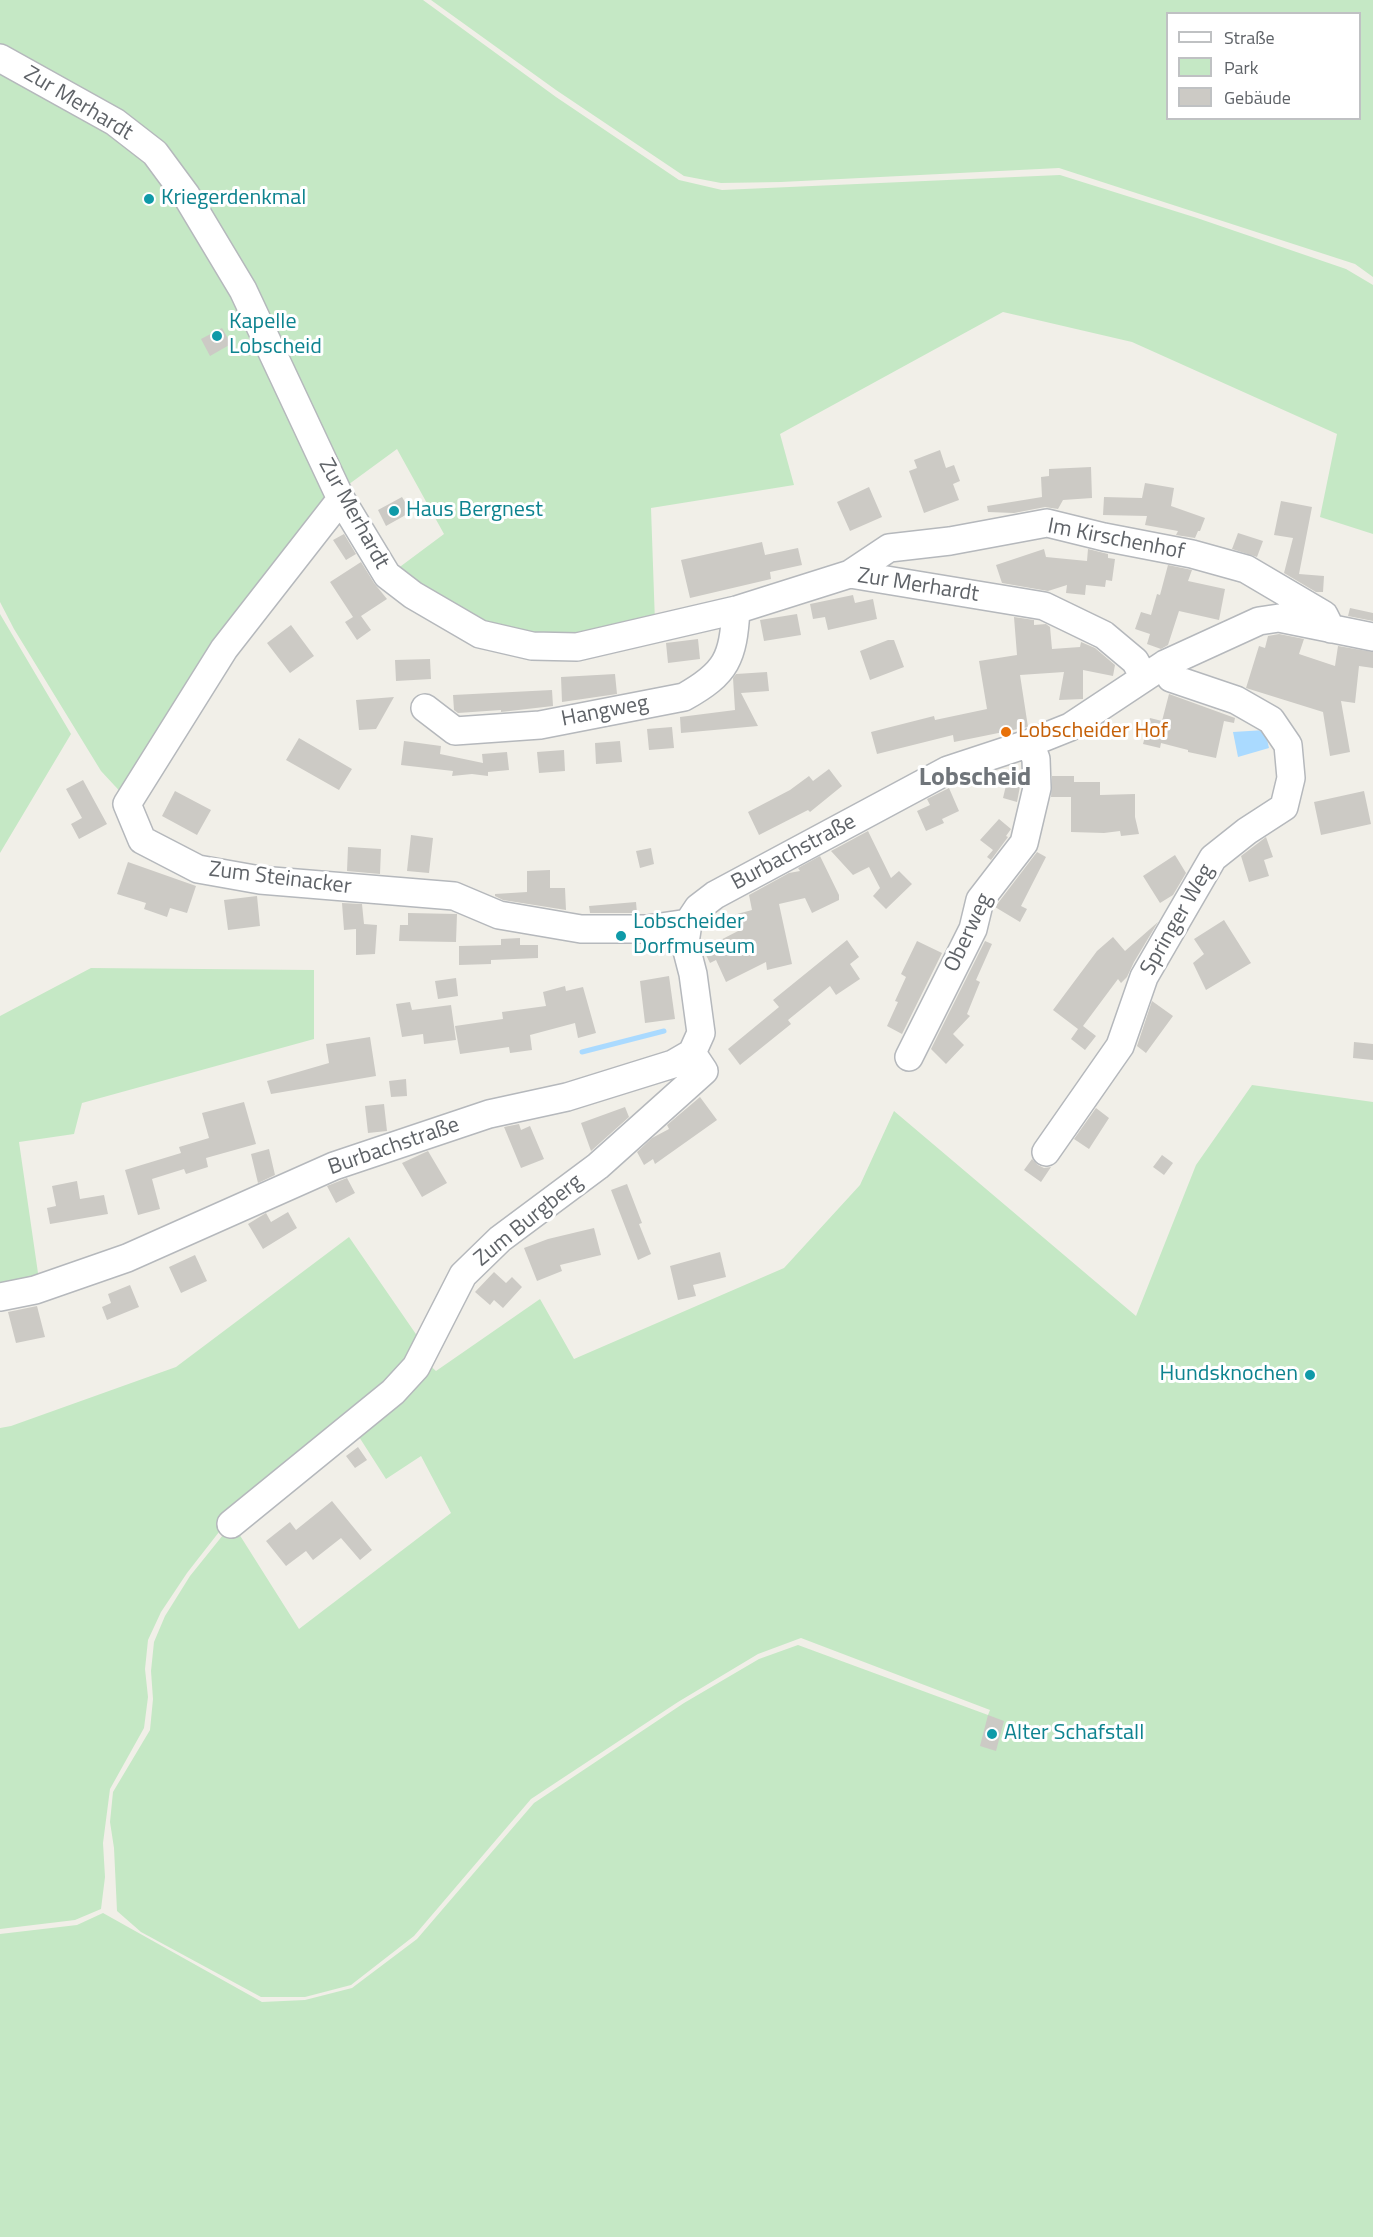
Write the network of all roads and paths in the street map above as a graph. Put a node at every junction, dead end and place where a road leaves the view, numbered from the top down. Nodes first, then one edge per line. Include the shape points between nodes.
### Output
1 (0, 58) edge
2 (341, 499) junction
3 (850, 574) junction
4 (736, 610) junction
5 (1331, 630) junction
6 (1373, 637) edge
7 (1155, 671) junction
8 (425, 708) dead end
9 (1030, 742) junction
10 (688, 923) junction
11 (692, 1053) junction
12 (909, 1057) dead end
13 (1046, 1152) dead end
14 (0, 1297) edge
15 (231, 1524) dead end

1 - 2 street, Zur Merhardt via 115,122 155,153 186,195 243,290
2 - 4 street, Zur Merhardt via 387,575 480,634 532,646 577,647
2 - 10 street, Zum Steinacker via 224,650 127,804 142,840 198,870 260,880 454,896 499,915 581,929 646,929
3 - 4 street, Zur Merhardt
3 - 5 street, Im Kirschenhof via 889,548 1047,523 1246,569 1324,615
3 - 7 street, Zur Merhardt via 1044,606 1104,635 1135,661
4 - 8 street, Hangweg via 734,638 723,669 684,697 540,725 455,731
5 - 6 street, Burbachstraße
5 - 7 street, Burbachstraße via 1279,618 1259,621
7 - 9 street, Burbachstraße via 1070,727
7 - 13 street, Springer Weg via 1236,700 1271,720 1288,745 1292,778 1284,807 1213,858 1144,977 1120,1046
9 - 10 street, Burbachstraße via 948,770 715,895 698,908
9 - 12 street, Oberweg via 1036,759 1037,788 1024,843 980,900 973,929
10 - 11 street via 685,943 701,1033
11 - 14 street, Burbachstraße via 673,1064 612,1084 489,1114 334,1166 127,1258 35,1290
11 - 15 street, Zum Burgberg via 704,1071 598,1166 500,1239 464,1275 416,1367 393,1392

